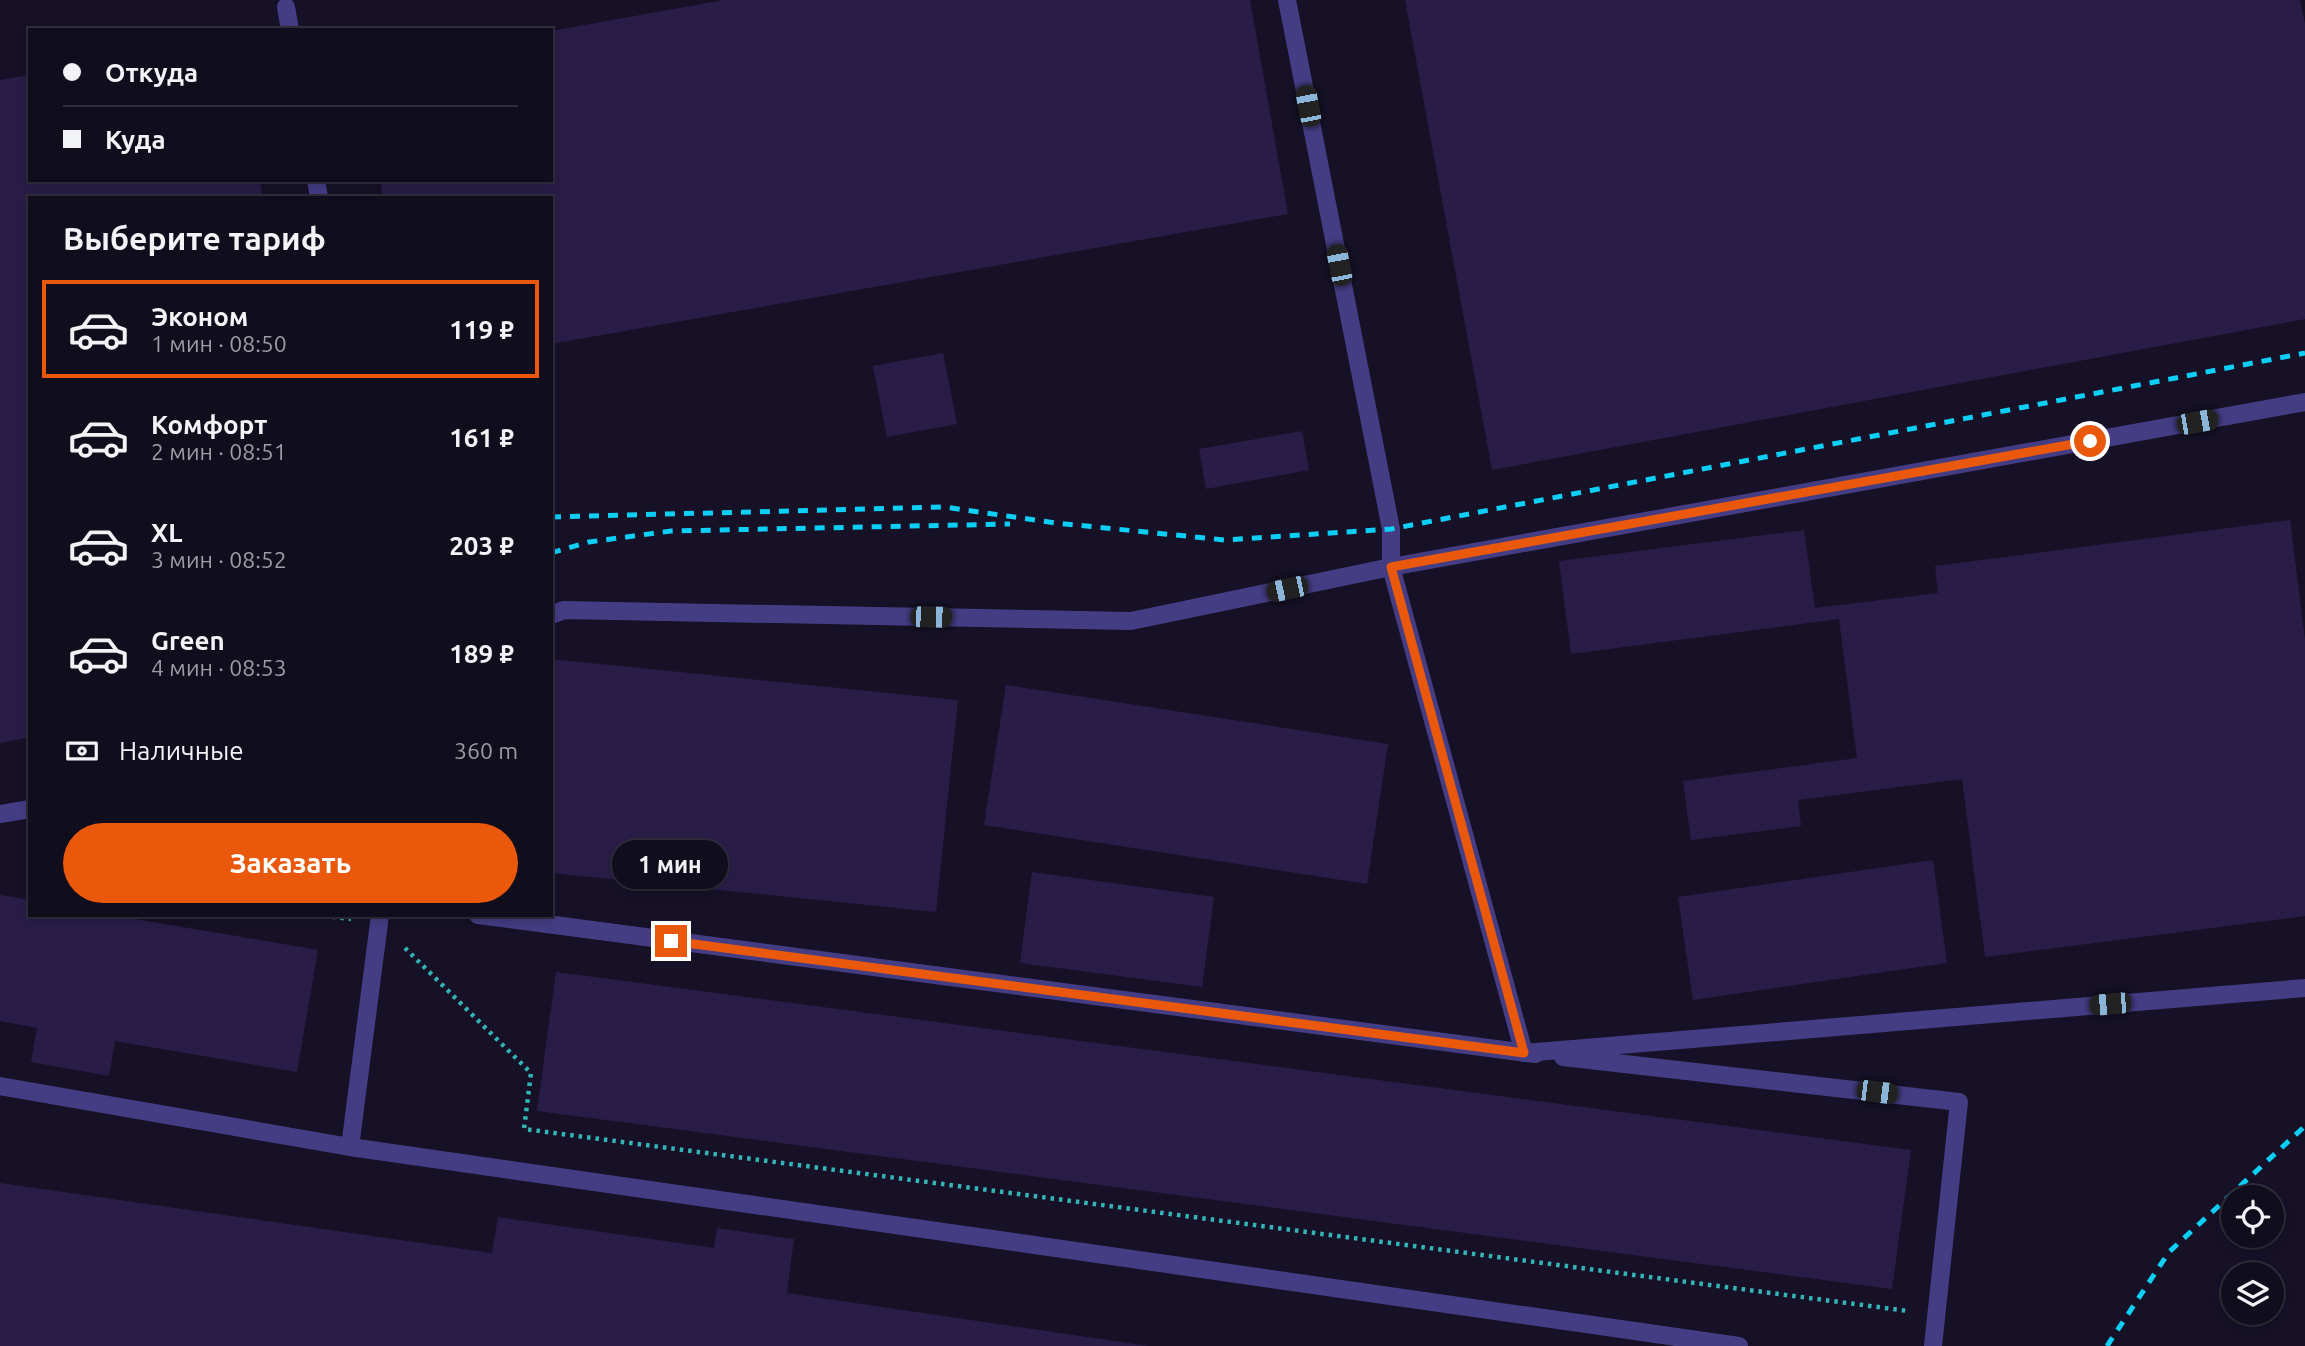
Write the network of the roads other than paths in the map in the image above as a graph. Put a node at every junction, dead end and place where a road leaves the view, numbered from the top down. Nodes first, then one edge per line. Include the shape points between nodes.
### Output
1 (1287, 0) edge
2 (286, 7) dead end
3 (290, 28) edge
4 (2305, 402) edge
5 (1391, 567) junction
6 (553, 614) edge
7 (28, 809) edge
8 (0, 814) edge
9 (493, 917) edge
10 (380, 919) edge
11 (2305, 988) edge
12 (1524, 1053) junction
13 (0, 1086) edge
14 (350, 1147) junction
15 (1739, 1346) edge
16 (1933, 1346) edge

1 - 5 lane via 1391,529
2 - 3 lane
4 - 5 lane
5 - 6 lane via 1130,621 564,610
5 - 12 lane
7 - 8 lane
9 - 12 lane
10 - 14 lane
11 - 12 lane
12 - 16 lane via 1959,1102
13 - 14 lane
14 - 15 lane

